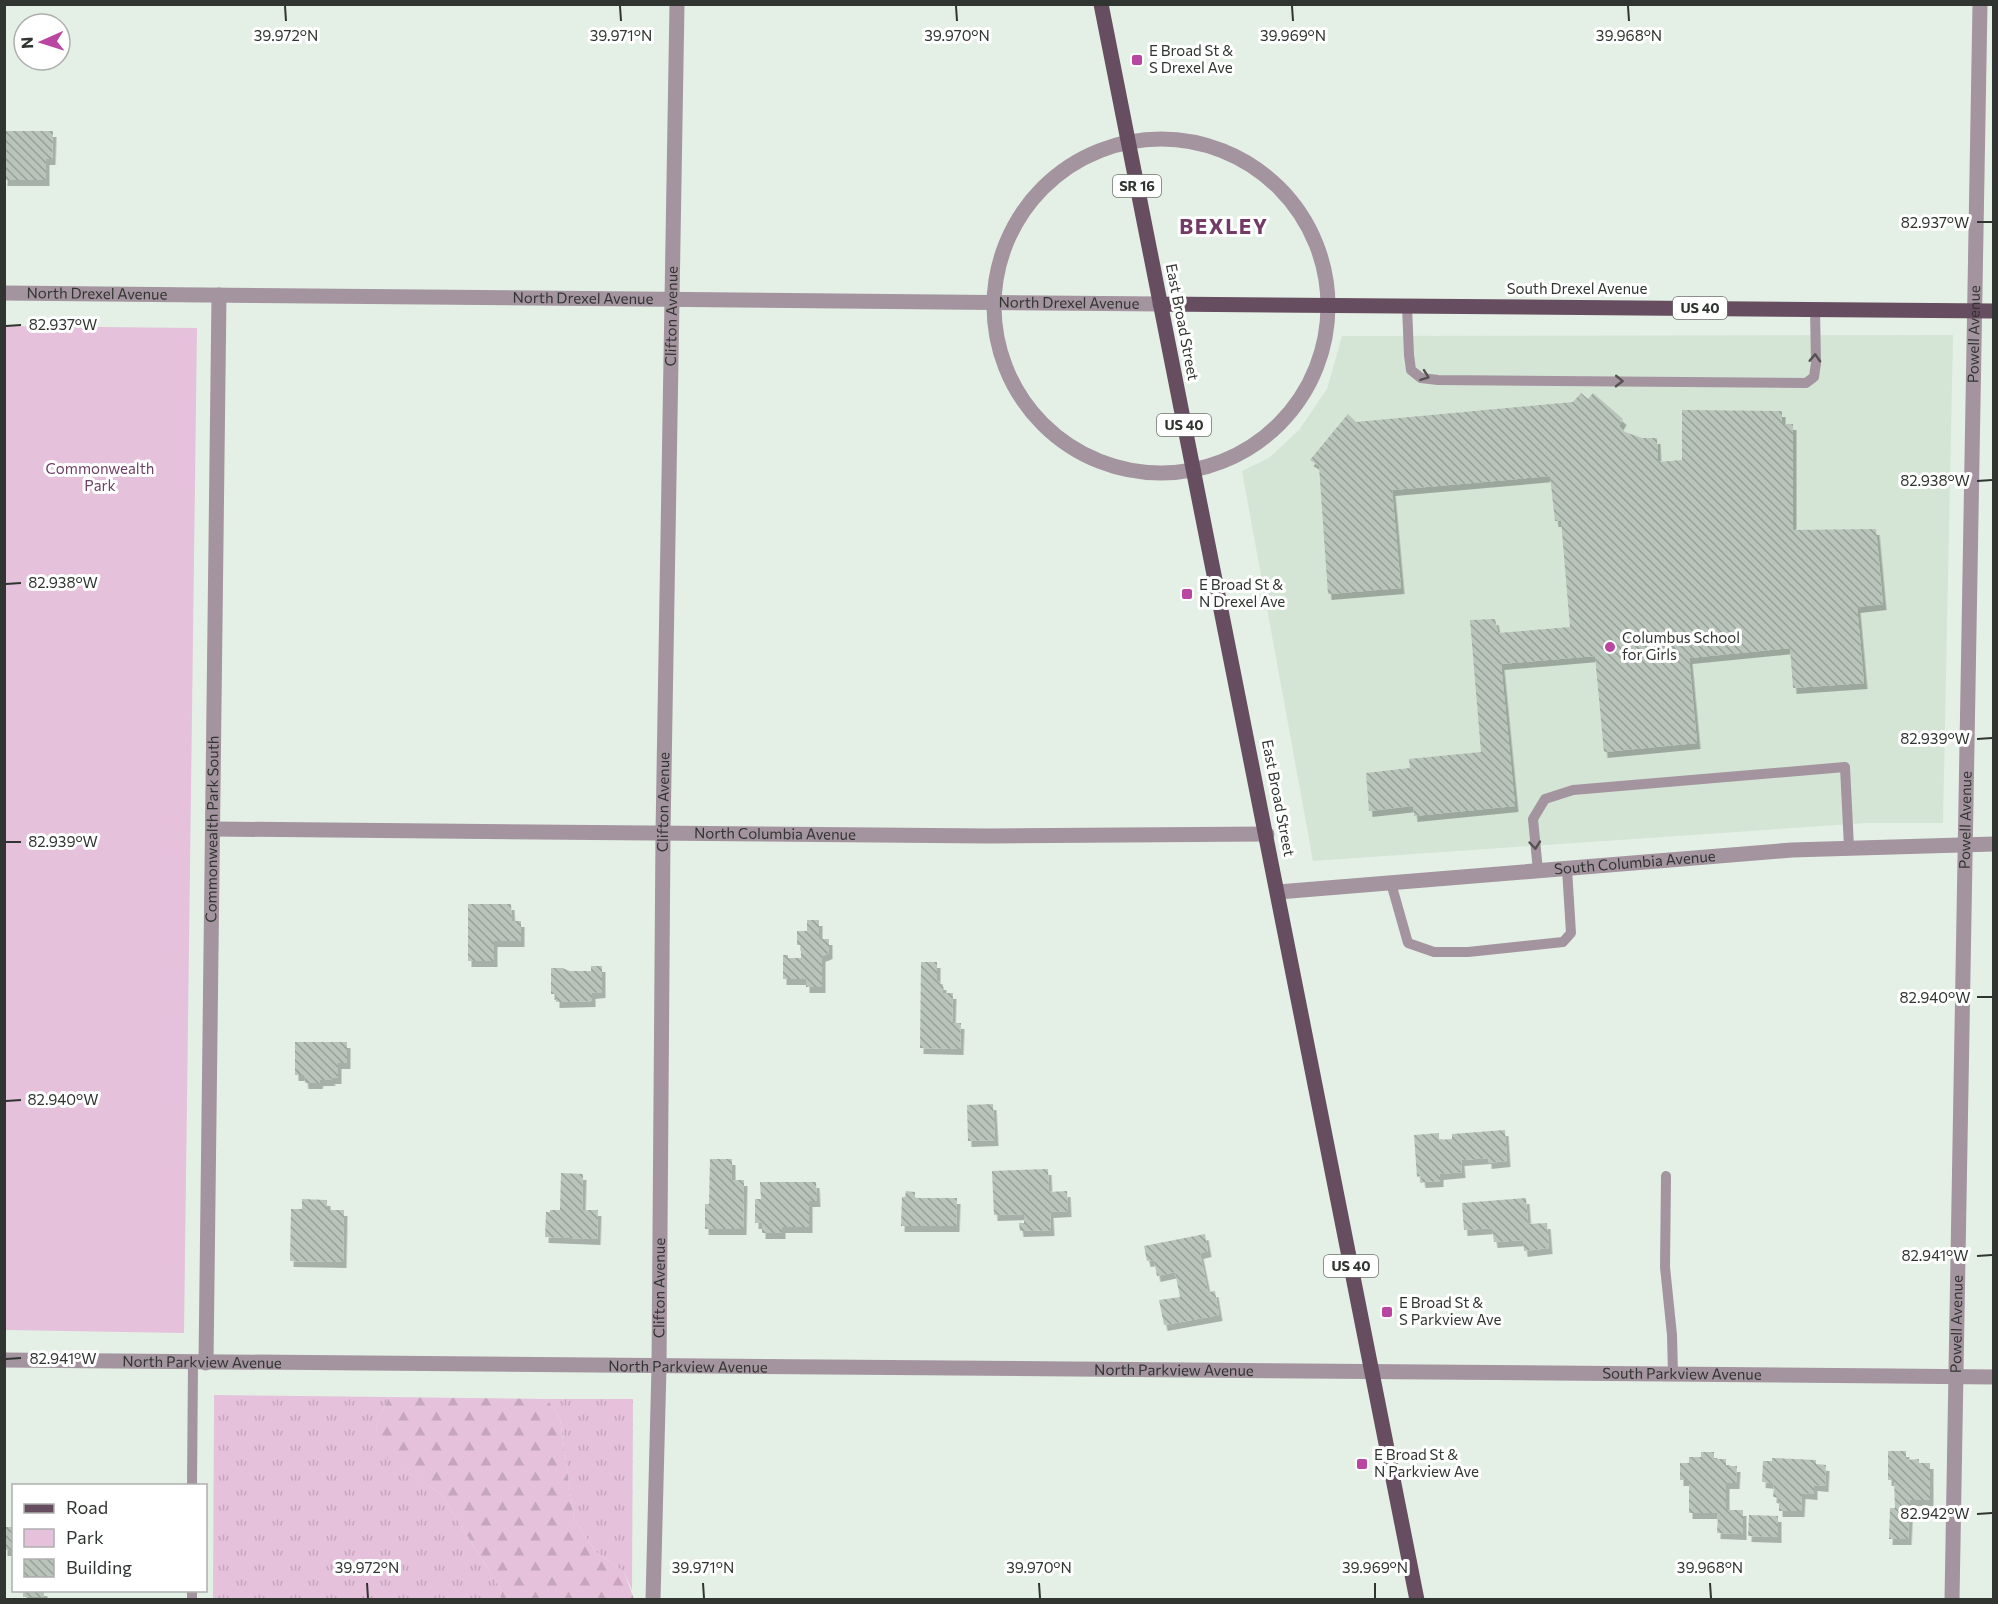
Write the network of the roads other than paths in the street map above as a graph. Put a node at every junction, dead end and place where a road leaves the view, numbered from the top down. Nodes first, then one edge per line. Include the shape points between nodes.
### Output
1 (677, 4) edge
2 (1101, 4) edge
3 (1980, 4) edge
4 (1129, 142) junction
5 (4, 293) edge
6 (219, 295) junction
7 (671, 299) junction
8 (994, 303) junction
9 (1160, 304) junction
10 (1328, 305) junction
11 (1407, 306) junction
12 (1815, 309) junction
13 (1975, 310) junction
14 (1994, 311) edge
15 (1192, 469) junction
16 (213, 829) junction
17 (663, 833) junction
18 (1267, 834) junction
19 (1965, 844) junction
20 (1994, 844) edge
21 (1849, 847) junction
22 (1567, 868) junction
23 (1538, 871) junction
24 (1391, 883) junction
25 (1278, 892) junction
26 (1666, 1176) dead end
27 (4, 1360) edge
28 (199, 1363) junction
29 (659, 1367) junction
30 (1372, 1371) junction
31 (1673, 1374) junction
32 (1957, 1377) junction
33 (1994, 1377) edge
34 (192, 1484) edge
35 (653, 1599) edge
36 (1417, 1599) edge
37 (1952, 1599) edge

1 - 7 street, Clifton Avenue
2 - 4 main road, East Broad Street / SR 16
3 - 13 street, Powell Avenue
4 - 8 street via 1098,150 1076,163 1051,180 1033,200 1007,242 997,270
4 - 9 main road, East Broad Street / SR 16
4 - 10 street via 1198,142 1228,153 1281,189 1313,239 1324,271
5 - 6 street, North Drexel Avenue
6 - 7 street, North Drexel Avenue
6 - 16 street, Commonwealth Park South
7 - 8 street, North Drexel Avenue
7 - 17 street, Clifton Avenue
8 - 9 street, North Drexel Avenue
8 - 15 street via 997,340 1008,375 1028,408 1053,434 1084,455 1119,468 1155,473
9 - 10 main road, South Drexel Avenue / US 40
9 - 15 main road, East Broad Street / US 40
10 - 11 main road, South Drexel Avenue / US 40
10 - 15 street via 1318,362 1307,388 1290,412 1248,449
11 - 12 main road, South Drexel Avenue / US 40
11 -> 12 lane via 1411,370 1421,378 1806,383 1814,377 1816,363
12 - 13 main road, South Drexel Avenue / US 40
13 - 14 main road, South Drexel Avenue / US 40
13 - 19 street, Powell Avenue
15 - 18 main road, East Broad Street / US 40
16 - 17 street, North Columbia Avenue
16 - 28 street, Commonwealth Park South
17 - 18 street, North Columbia Avenue
17 - 29 street, Clifton Avenue
18 - 25 main road, East Broad Street / US 40
19 - 20 street, South Columbia Avenue
19 - 21 street, South Columbia Avenue
19 - 32 street, Powell Avenue
21 - 22 street, South Columbia Avenue
21 -> 23 lane via 1845,767 1573,790 1545,799 1533,819
22 - 23 street, South Columbia Avenue
22 - 24 lane via 1571,933 1563,942 1468,952 1434,952 1408,944
23 - 24 street, South Columbia Avenue
24 - 25 street, South Columbia Avenue
25 - 30 main road, East Broad Street / US 40
26 - 31 lane via 1665,1267
27 - 28 street, North Parkview Avenue
28 - 29 street, North Parkview Avenue
28 - 34 lane
29 - 30 street, North Parkview Avenue
29 - 35 street, Clifton Avenue
30 - 31 street, South Parkview Avenue
30 - 36 main road, East Broad Street / US 40
31 - 32 street, South Parkview Avenue
32 - 33 street, South Parkview Avenue
32 - 37 street, Powell Avenue

